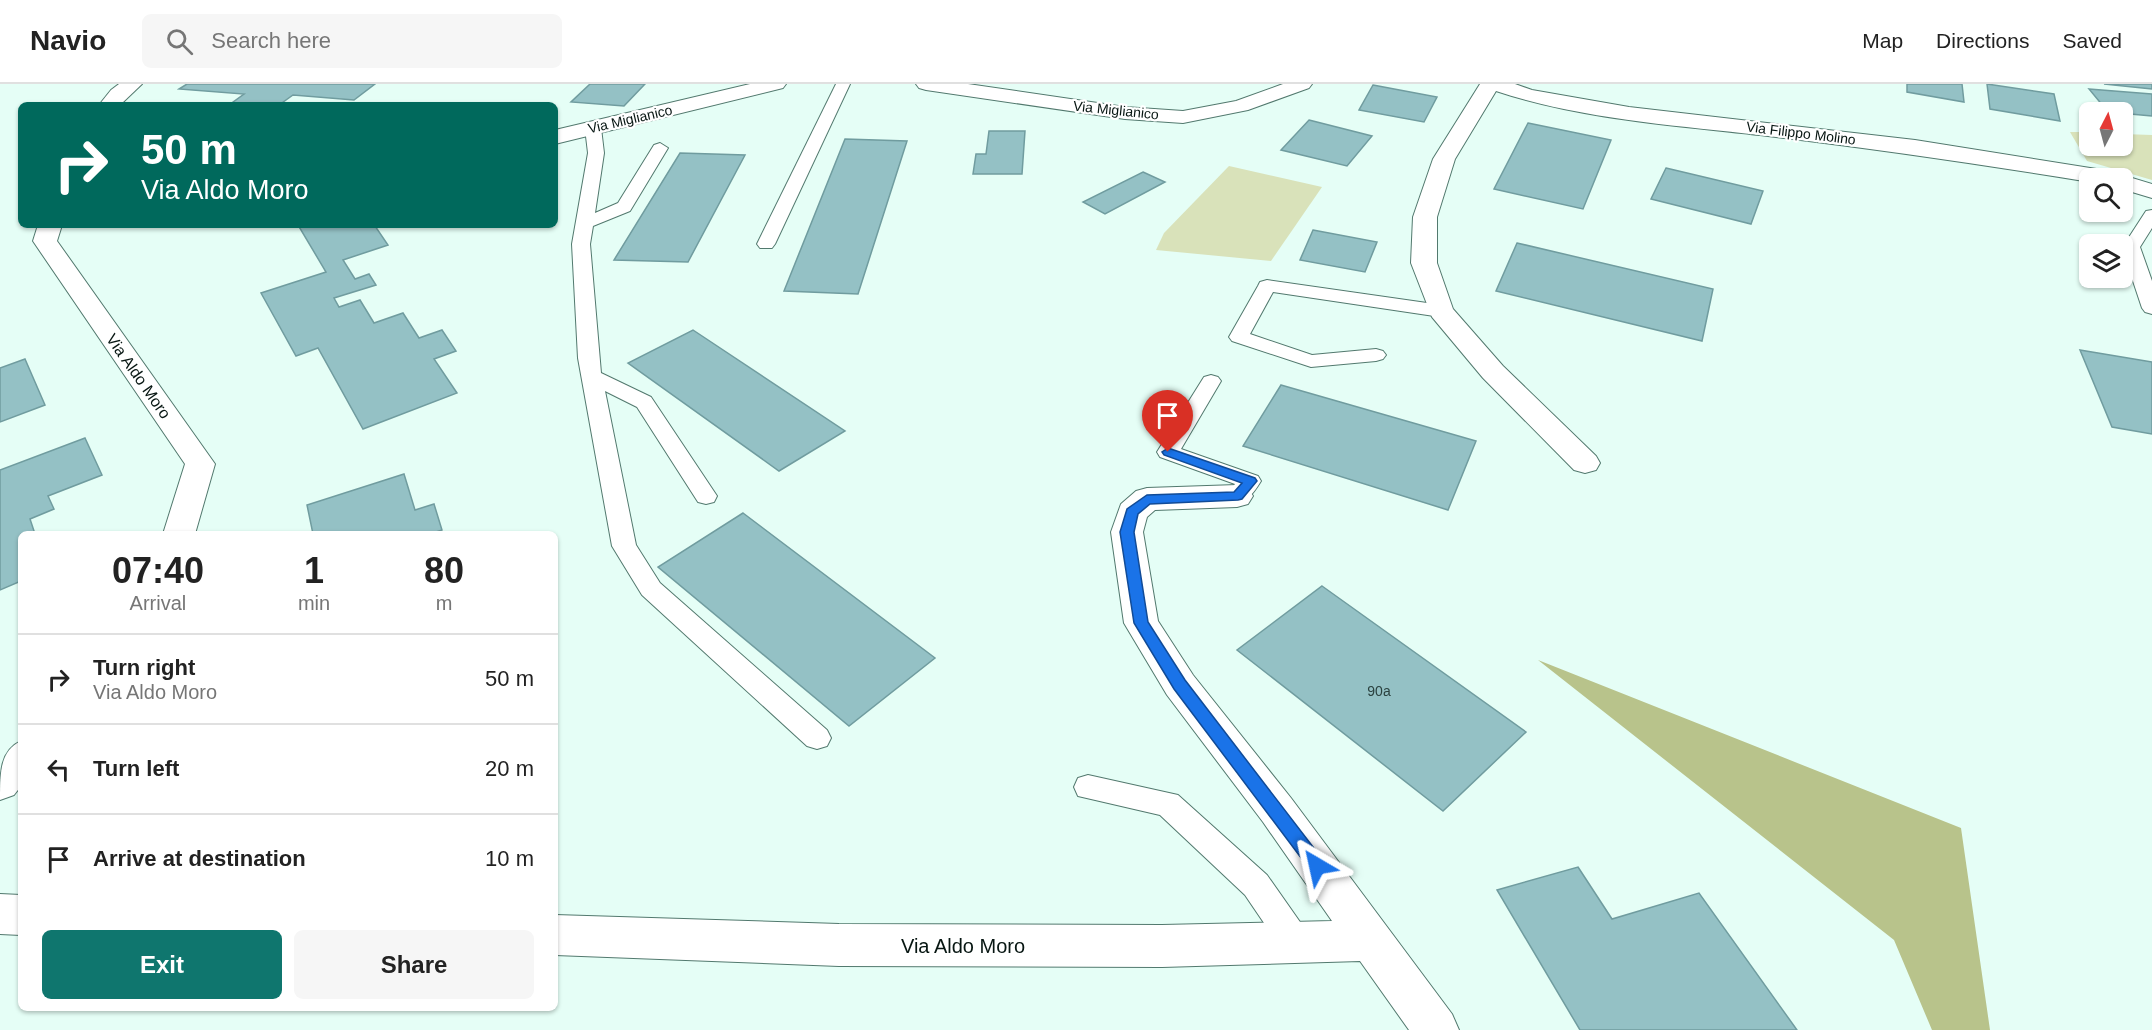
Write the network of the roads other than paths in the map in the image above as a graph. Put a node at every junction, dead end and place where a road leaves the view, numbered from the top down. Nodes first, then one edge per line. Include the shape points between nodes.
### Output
1 (776, 84) edge
2 (843, 84) edge
3 (926, 84) edge
4 (1302, 84) edge
5 (1490, 84) edge
6 (1495, 84) edge
7 (593, 128) junction
8 (558, 136) edge
9 (660, 148) dead end
10 (2079, 173) edge
11 (2133, 185) edge
12 (2152, 191) edge
13 (2152, 215) edge
14 (584, 223) junction
15 (49, 228) edge
16 (766, 244) dead end
17 (2152, 308) edge
18 (1441, 311) junction
19 (1376, 355) dead end
20 (592, 377) junction
21 (1211, 381) dead end
22 (1585, 463) dead end
23 (706, 496) dead end
24 (1238, 496) joint
25 (180, 531) edge
26 (817, 738) dead end
27 (18, 761) edge
28 (0, 783) edge
29 (1088, 787) dead end
30 (0, 914) edge
31 (18, 915) edge
32 (558, 935) edge
33 (1371, 940) junction
34 (1296, 943) junction
35 (1436, 1030) edge

1 - 7 street, Via Miglianico
2 - 16 lane
3 - 4 street, Via Miglianico via 1125,113 1183,117 1241,106
5 - 18 street via 1444,159 1425,217 1424,262
6 - 10 street, Via Filippo Molino via 1528,95 1629,113 1915,147
7 - 8 street, Via Miglianico
7 - 14 lane via 596,153
9 - 14 lane via 624,207
11 - 12 street
13 - 17 lane via 2132,247
14 - 20 lane via 581,244
15 - 25 street, Via Aldo Moro via 45,241 200,464
18 - 19 lane via 1267,286 1239,338 1311,361
18 - 22 street via 1493,372
20 - 23 lane via 644,402
20 - 26 lane via 624,546 651,589
21 - 24 lane via 1168,452 1250,481
24 - 33 street via 1147,500 1132,512 1127,532 1141,623 1180,685
27 - 28 street
29 - 34 lane via 1168,804 1256,885
30 - 31 street
32 - 34 street, Via Aldo Moro via 851,945
33 - 34 street, Via Aldo Moro
33 - 35 street

